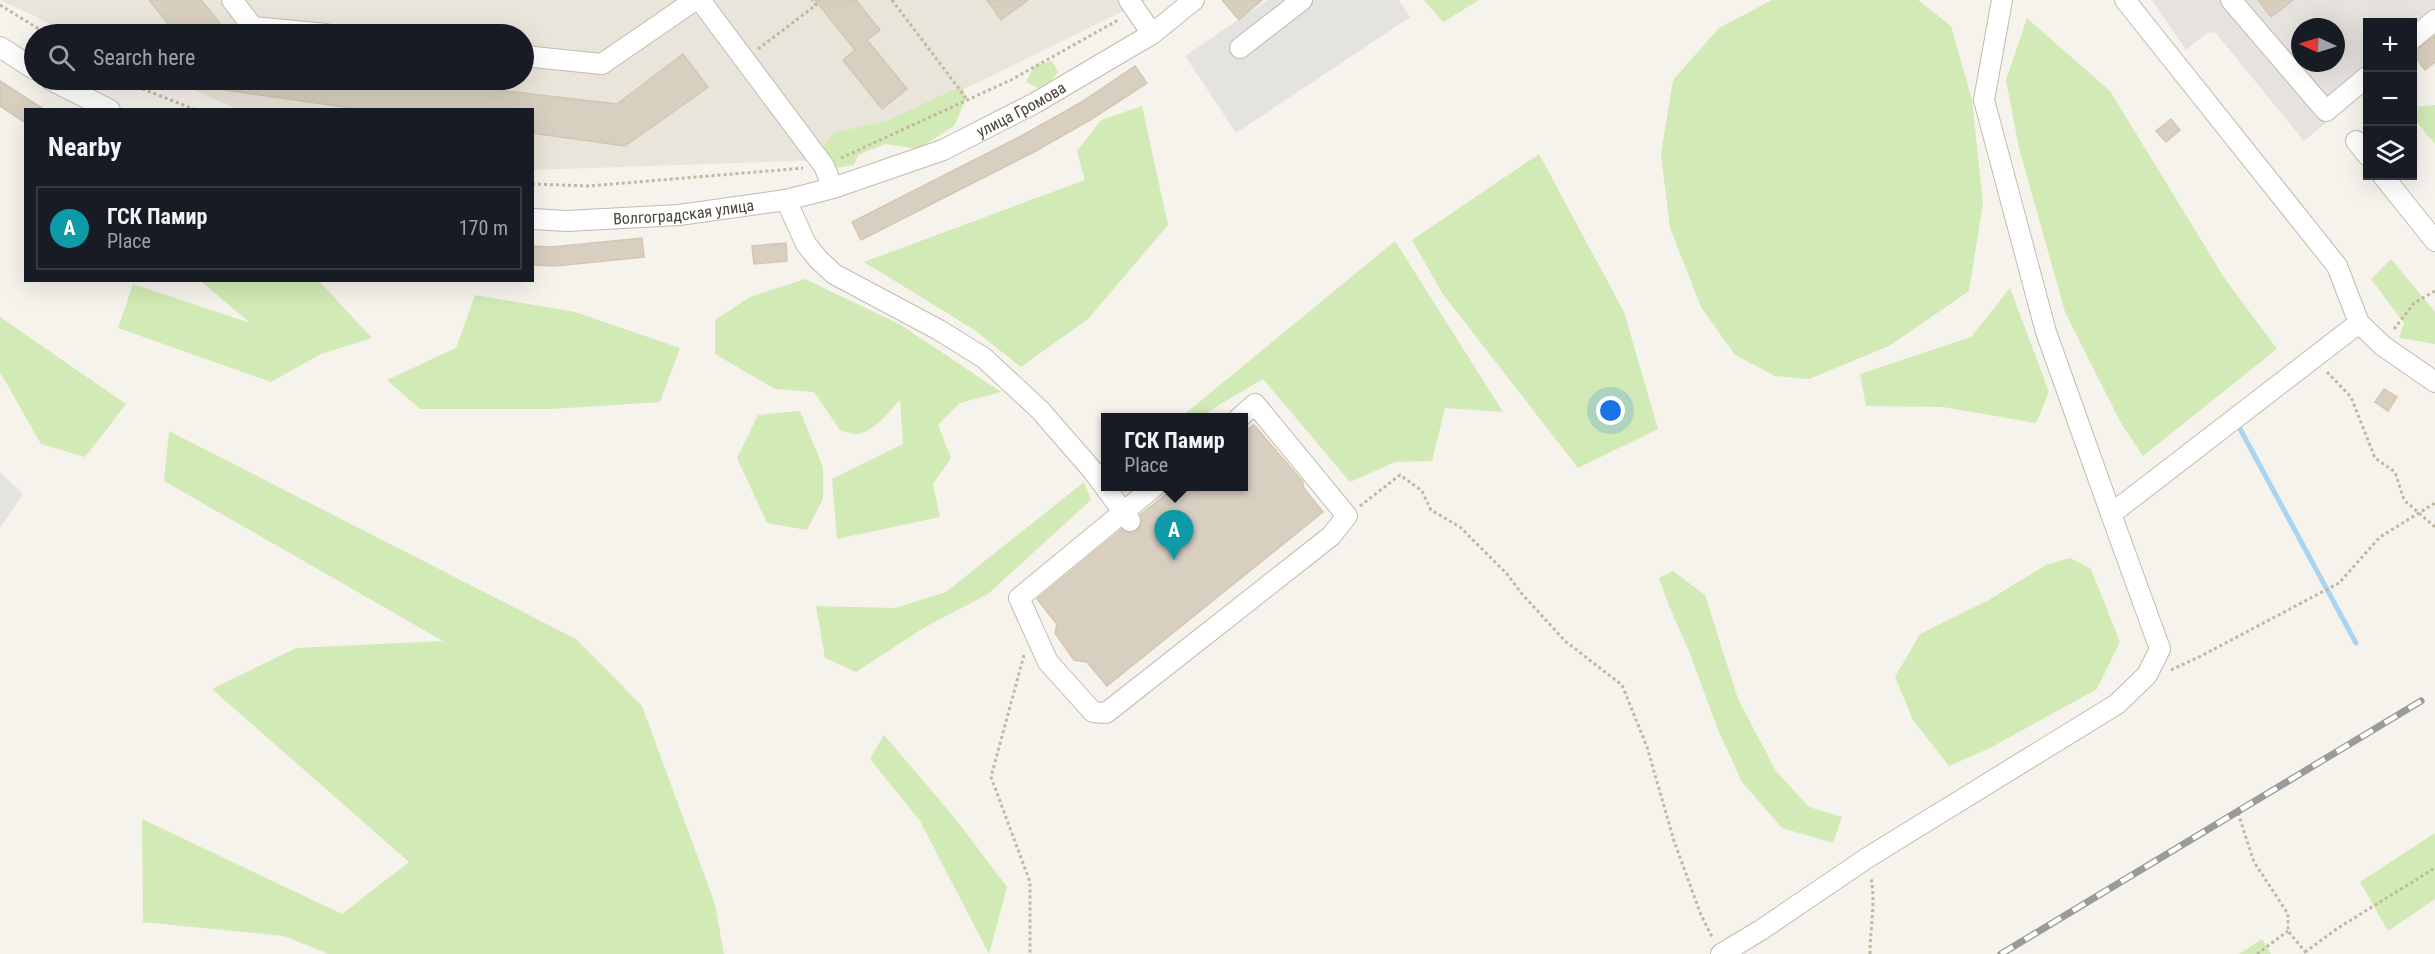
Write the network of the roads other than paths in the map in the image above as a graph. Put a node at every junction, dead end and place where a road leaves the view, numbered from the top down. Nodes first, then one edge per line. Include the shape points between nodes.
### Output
1 (232, 0) edge
2 (695, 0) edge
3 (700, 0) edge
4 (1194, 0) edge
5 (1302, 0) edge
6 (2002, 0) edge
7 (2125, 0) edge
8 (2231, 0) edge
9 (1132, 5) edge
10 (2435, 20) edge
11 (251, 24) edge
12 (1152, 33) junction
13 (2417, 35) edge
14 (0, 47) edge
15 (1240, 48) dead end
16 (534, 57) edge
17 (24, 63) edge
18 (2363, 79) edge
19 (71, 90) edge
20 (106, 108) edge
21 (2386, 180) edge
22 (833, 188) junction
23 (786, 200) junction
24 (534, 219) edge
25 (2435, 241) edge
26 (2359, 322) junction
27 (2435, 382) edge
28 (1244, 413) edge
29 (1101, 483) edge
30 (1107, 491) edge
31 (1150, 491) edge
32 (2111, 514) junction
33 (1127, 517) junction
34 (1717, 950) edge

1 - 11 street
2 - 16 street via 602,64
3 - 22 street via 824,166
4 - 12 street, улица Громова
5 - 15 street
6 - 32 street via 1984,100 2046,332
7 - 26 street via 2337,266
8 - 18 street via 2326,111
9 - 12 street
10 - 13 street
12 - 22 street, улица Громова via 1035,103 943,150
14 - 17 street
19 - 20 street
21 - 25 street
22 - 23 street, Волгоградская улица
23 - 24 street, Волгоградская улица via 679,215
23 - 29 street via 806,244 834,274 984,358 1040,410
26 - 27 street via 2383,346
26 - 32 street
28 - 33 street via 1255,404 1347,516 1330,536 1106,713 1093,712 1048,662 1019,598
30 - 33 street
31 - 33 street
32 - 34 street via 2160,649 2147,675 2116,704 1868,858 1761,930

